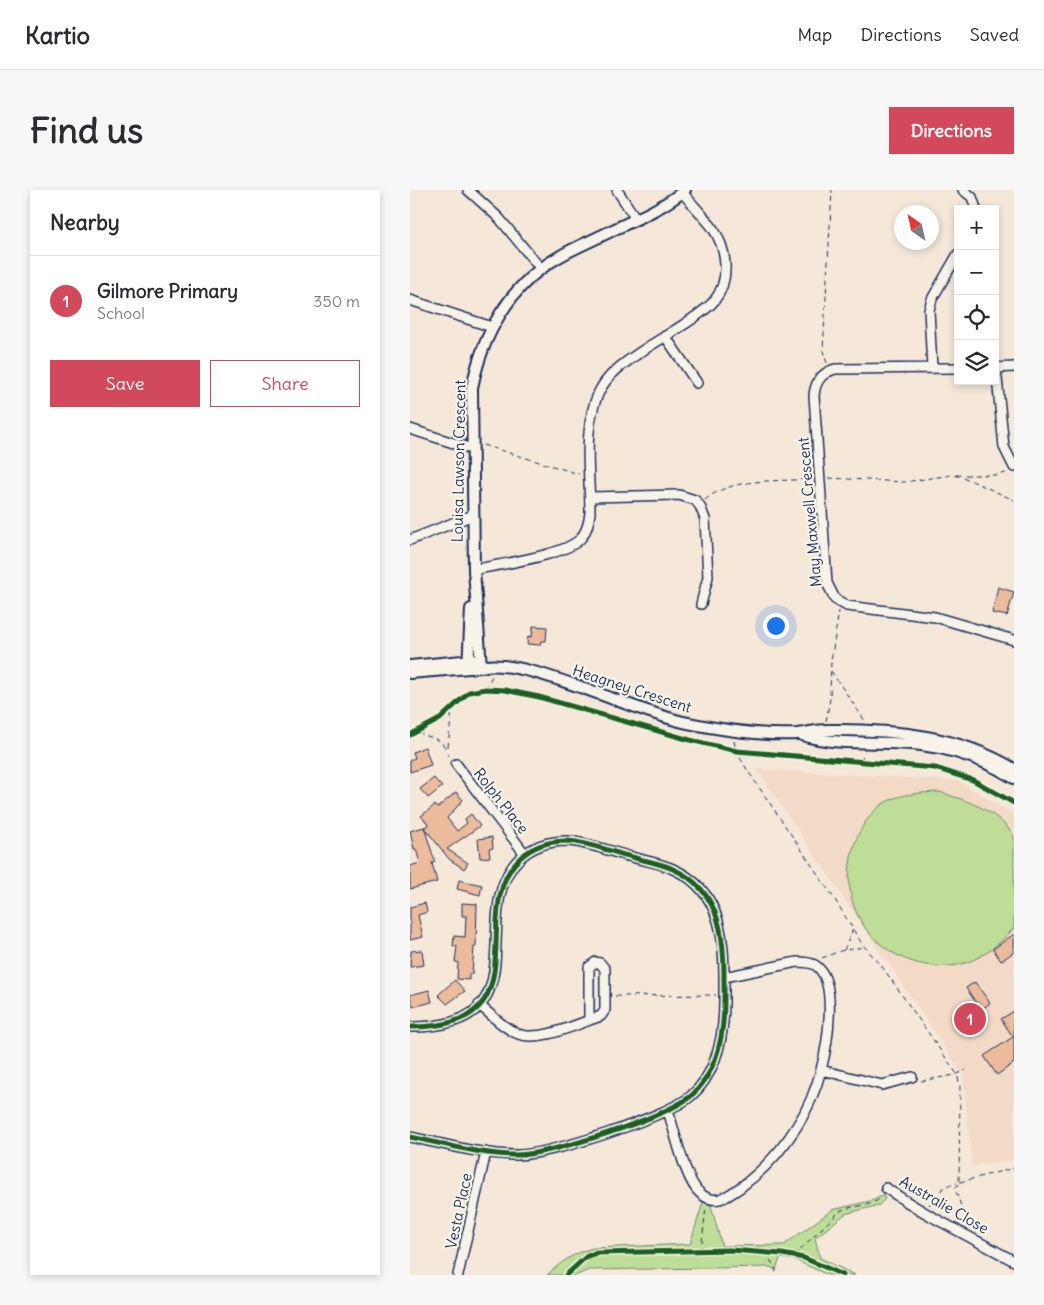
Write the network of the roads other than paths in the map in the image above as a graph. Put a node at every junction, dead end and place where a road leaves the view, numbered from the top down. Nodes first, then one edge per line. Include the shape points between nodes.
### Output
1 (468, 190) edge
2 (616, 190) edge
3 (963, 190) edge
4 (683, 191) edge
5 (975, 205) edge
6 (636, 219) junction
7 (954, 261) edge
8 (541, 269) junction
9 (410, 300) edge
10 (492, 327) junction
11 (665, 336) junction
12 (1014, 367) edge
13 (932, 368) junction
14 (954, 368) edge
15 (999, 368) edge
16 (697, 383) dead end
17 (998, 385) edge
18 (410, 429) edge
19 (476, 448) junction
20 (1012, 469) edge
21 (590, 497) junction
22 (473, 515) junction
23 (410, 540) edge
24 (474, 570) junction
25 (701, 604) dead end
26 (1014, 640) edge
27 (468, 664) junction
28 (410, 666) edge
29 (487, 666) junction
30 (410, 673) edge
31 (966, 751) junction
32 (456, 764) road end
33 (1014, 768) edge
34 (1014, 778) edge
35 (525, 854) junction
36 (724, 977) junction
37 (480, 1005) junction
38 (589, 1020) junction
39 (410, 1027) edge
40 (821, 1070) junction
41 (912, 1077) road end
42 (668, 1111) junction
43 (410, 1137) edge
44 (486, 1152) junction
45 (887, 1189) road end
46 (1014, 1261) edge
47 (458, 1275) edge

1 - 8 street via 499,218
2 - 6 street
3 - 5 street via 972,197
4 - 6 street, Louisa Lawson Crescent
4 - 11 street via 712,227 719,240 725,269 721,289 711,304
6 - 8 street, Louisa Lawson Crescent via 556,258
7 - 13 street via 929,310
8 - 10 street, Louisa Lawson Crescent via 520,286
9 - 10 street
10 - 19 street, Louisa Lawson Crescent via 476,365 472,388
11 - 16 street
11 - 21 street via 619,367 599,391 590,423
12 - 15 street
13 - 14 street
13 - 26 street, May Maxwell Crescent via 830,370 820,378 814,390 828,583 840,603 935,617
17 - 20 street via 1004,447
18 - 19 street
19 - 22 street, Louisa Lawson Crescent
21 - 24 street via 588,525 580,540 571,546
21 - 25 street via 679,495 700,506 704,519 708,577
22 - 23 street
22 - 24 street, Louisa Lawson Crescent
24 - 27 street, Louisa Lawson Crescent
24 - 29 street, Louisa Lawson Crescent
27 - 28 street, Heagney Crescent
27 - 29 street, Heagney Crescent
27 - 30 street, Heagney Crescent
29 - 31 street, Heagney Crescent via 522,669 685,723 734,731 796,734 826,730 898,732
31 - 33 street, Heagney Crescent
31 - 34 street, Heagney Crescent
32 - 35 street, Rolph Place
35 - 36 street via 543,844 572,842 658,864 680,873 699,888 714,909 722,933
35 - 37 street via 514,864 501,892 494,975
36 - 40 street via 797,962 815,965 825,976 828,997 828,1034
36 - 42 street via 723,1030 712,1066 690,1096
37 - 38 street via 507,1028 528,1037
37 - 39 street via 446,1025
38 - 38 street via 589,967 596,962 605,969 604,1014
40 - 41 street via 882,1085
40 - 42 street via 798,1125 772,1160 752,1179 719,1200 699,1193 691,1182
42 - 44 street via 547,1151 517,1155
43 - 44 street
44 - 47 street, Vesta Place
45 - 46 street, Australie Close

